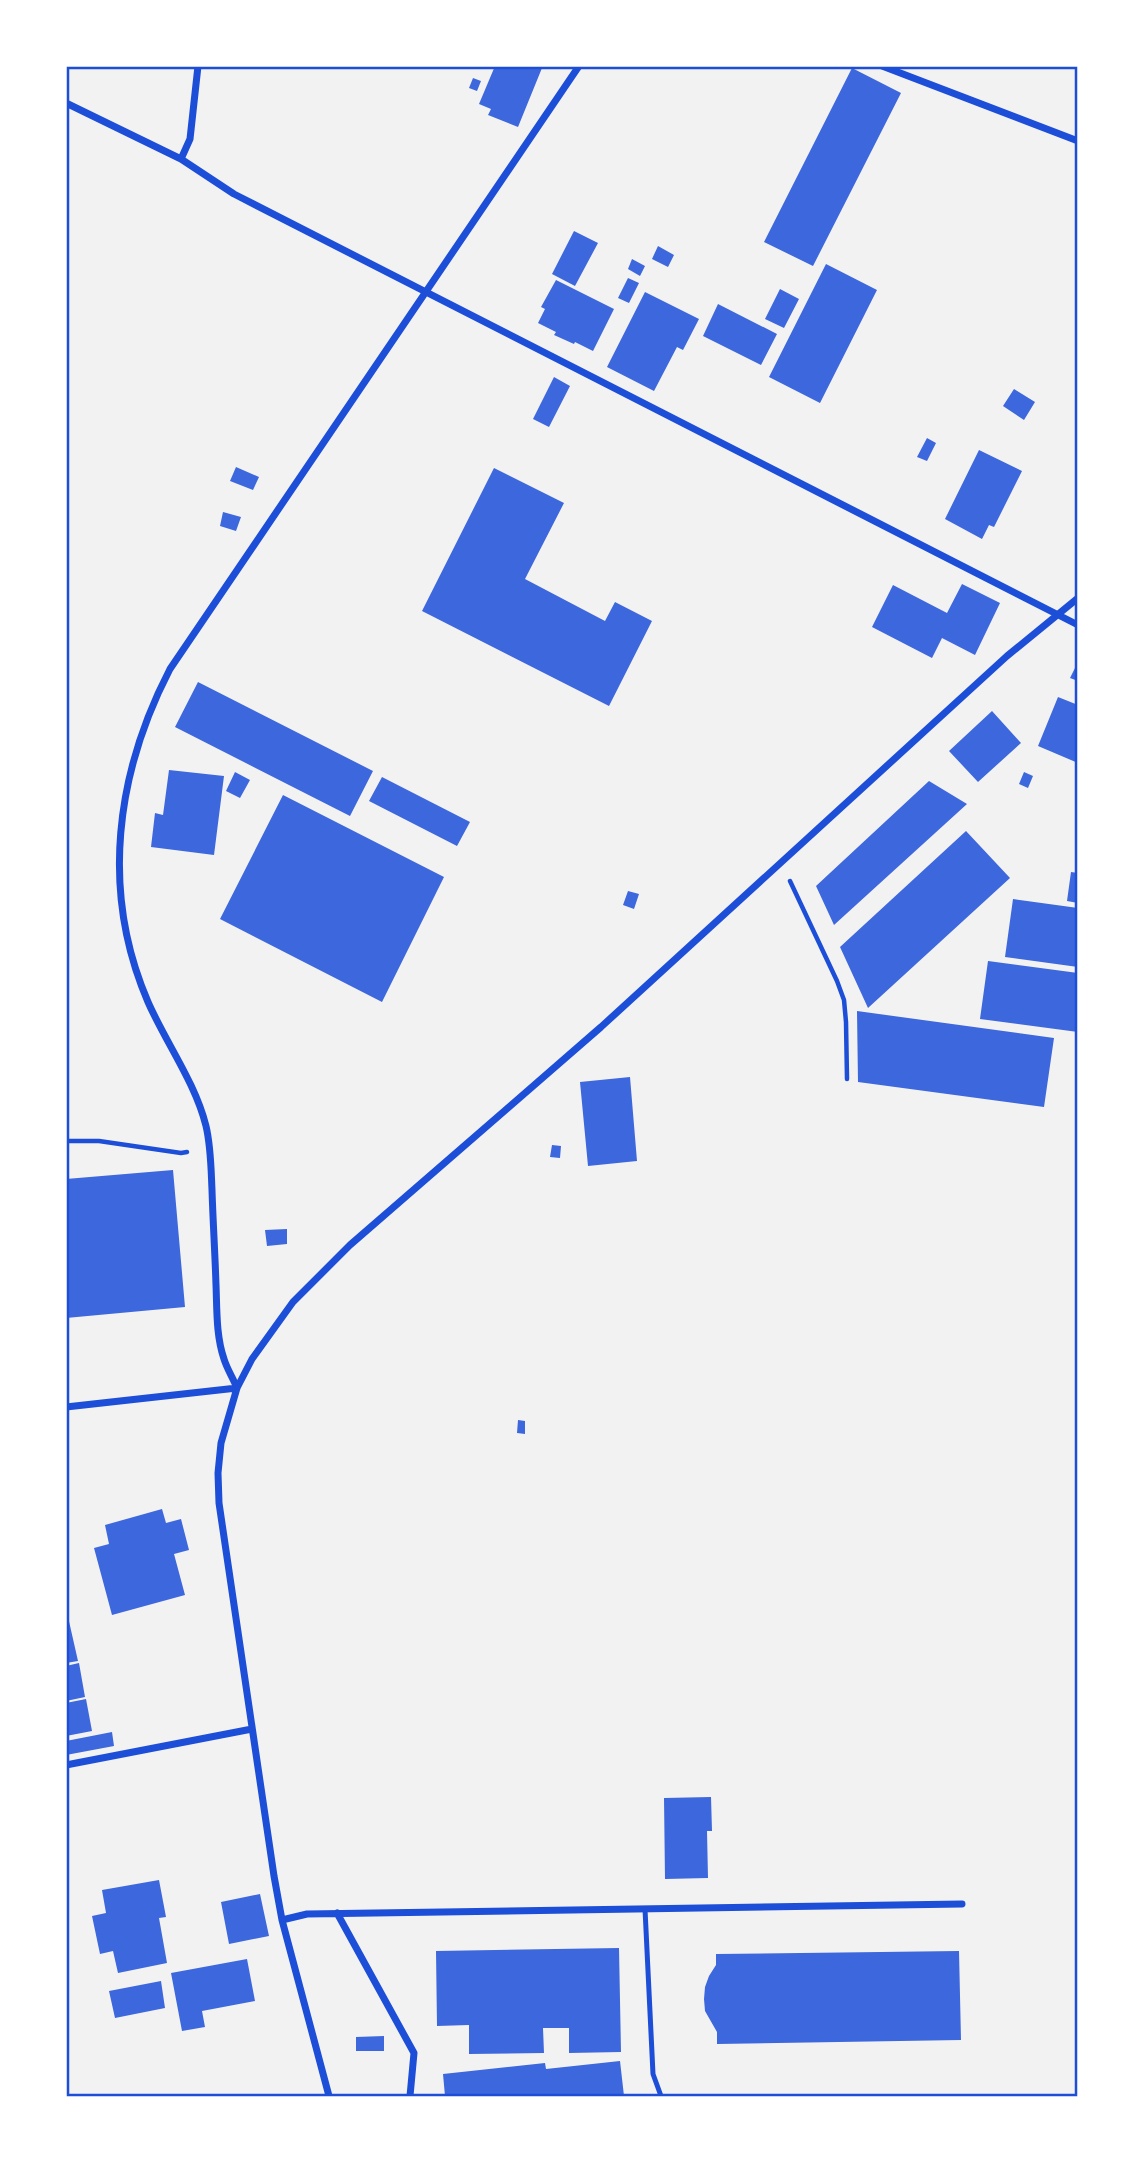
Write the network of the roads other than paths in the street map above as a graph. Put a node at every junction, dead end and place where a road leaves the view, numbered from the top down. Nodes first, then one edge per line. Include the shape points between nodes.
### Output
1 (198, 66) edge
2 (579, 66) edge
3 (882, 66) edge
4 (66, 103) edge
5 (1077, 141) edge
6 (181, 159) junction
7 (426, 292) junction
8 (1077, 598) edge
9 (1057, 614) junction
10 (1077, 625) edge
11 (237, 1388) junction
12 (66, 1407) edge
13 (252, 1729) junction
14 (66, 1765) edge
15 (962, 1904) dead end
16 (645, 1909) junction
17 (337, 1913) junction
18 (282, 1920) junction
19 (329, 2096) edge
20 (410, 2096) edge
21 (661, 2096) edge

1 - 6 street via 190,139
2 - 7 street
3 - 5 street
4 - 6 street
6 - 7 street via 234,194
7 - 9 street
7 - 11 street via 170,669 139,739 122,814 121,890 135,966 206,1126 217,1324 223,1357
8 - 9 street
9 - 10 street
9 - 11 street via 601,1027 360,1236 293,1302
11 - 12 street
11 - 13 street via 221,1443 219,1503
13 - 14 street
13 - 18 street
15 - 16 street
16 - 17 street
16 - 21 lane via 653,2074
17 - 18 street
17 - 20 street via 414,2053
18 - 19 street

